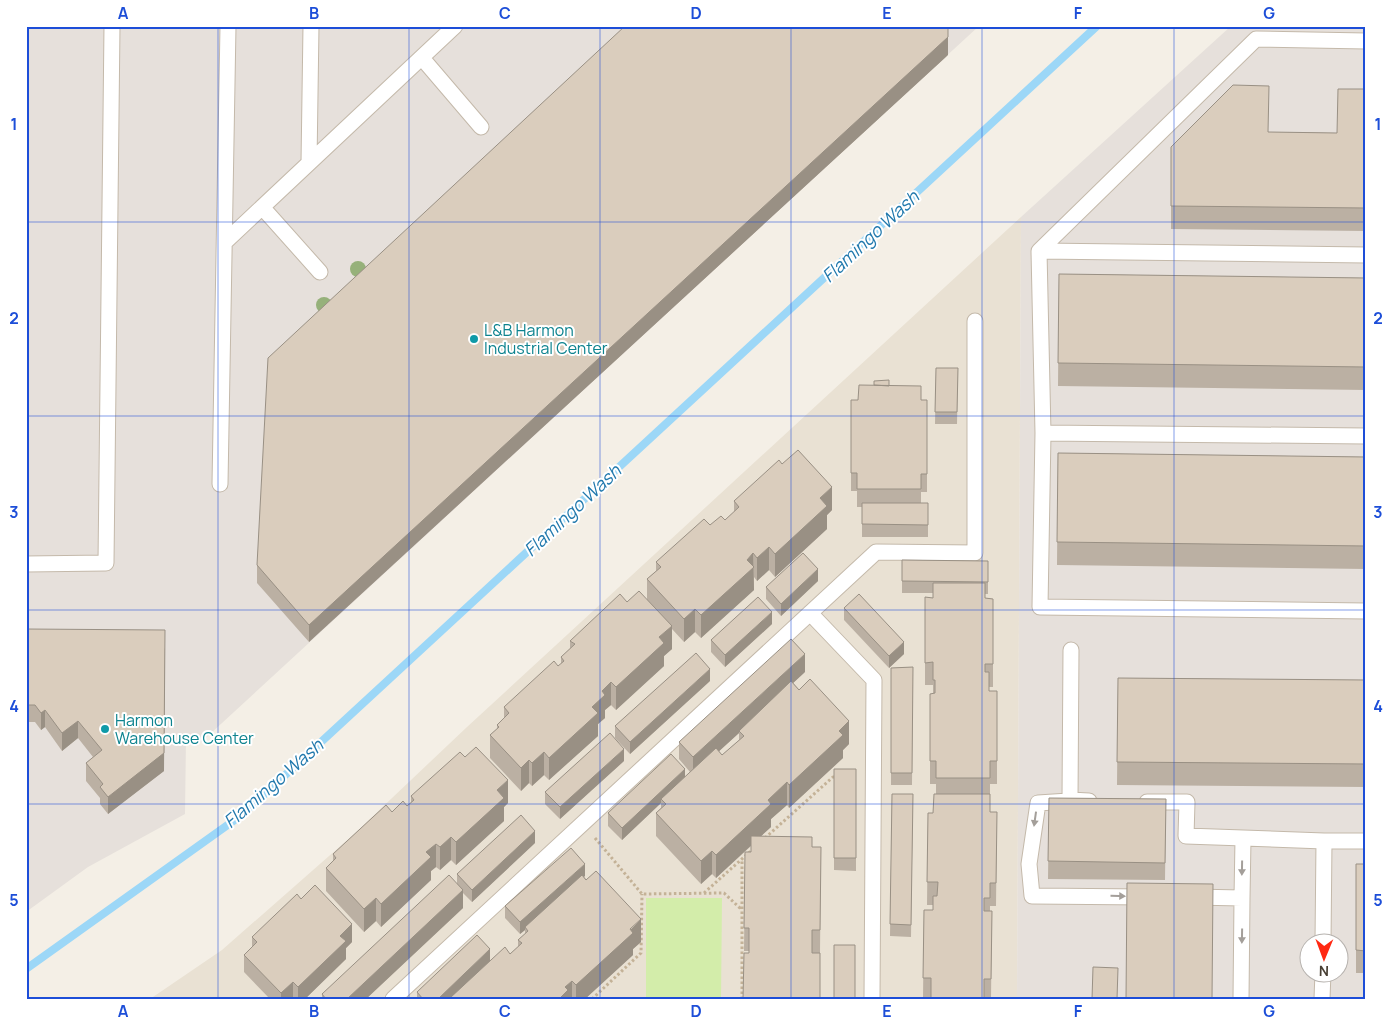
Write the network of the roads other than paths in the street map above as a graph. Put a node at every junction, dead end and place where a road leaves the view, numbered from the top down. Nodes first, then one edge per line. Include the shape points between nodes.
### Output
1 (112, 26) edge
2 (228, 26) edge
3 (311, 26) edge
4 (455, 26) edge
5 (1366, 41) edge
6 (422, 58) junction
7 (481, 127) dead end
8 (309, 164) junction
9 (262, 207) junction
10 (225, 242) junction
11 (1039, 251) junction
12 (1366, 255) edge
13 (320, 272) dead end
14 (975, 321) dead end
15 (1043, 433) junction
16 (1366, 436) edge
17 (220, 484) dead end
18 (26, 564) edge
19 (1366, 611) edge
20 (810, 613) junction
21 (1071, 650) dead end
22 (1070, 800) junction
23 (1099, 801) edge
24 (1128, 801) edge
25 (1243, 839) junction
26 (1324, 841) junction
27 (1366, 841) edge
28 (1242, 898) junction
29 (1323, 932) edge
30 (1323, 982) edge
31 (393, 999) edge
32 (872, 999) edge
33 (1241, 999) edge
34 (1322, 999) edge

1 - 18 lane via 106,563
2 - 10 lane
3 - 8 lane
4 - 6 lane
5 - 11 lane via 1256,39
6 - 7 lane
6 - 8 lane
8 - 9 lane
9 - 10 lane
9 - 13 lane
10 - 17 lane
11 - 12 lane
11 - 15 lane
14 - 20 lane via 974,553 876,552
15 - 16 lane
15 - 19 lane via 1040,608
20 - 31 lane
20 - 32 lane via 874,680
21 - 22 lane
22 - 23 lane
22 -> 28 lane via 1038,803 1029,864 1032,896
24 - 25 lane via 1187,802 1186,836
25 - 26 lane
25 -> 28 lane
26 - 27 lane
26 - 29 lane
28 -> 33 lane
30 - 34 lane

